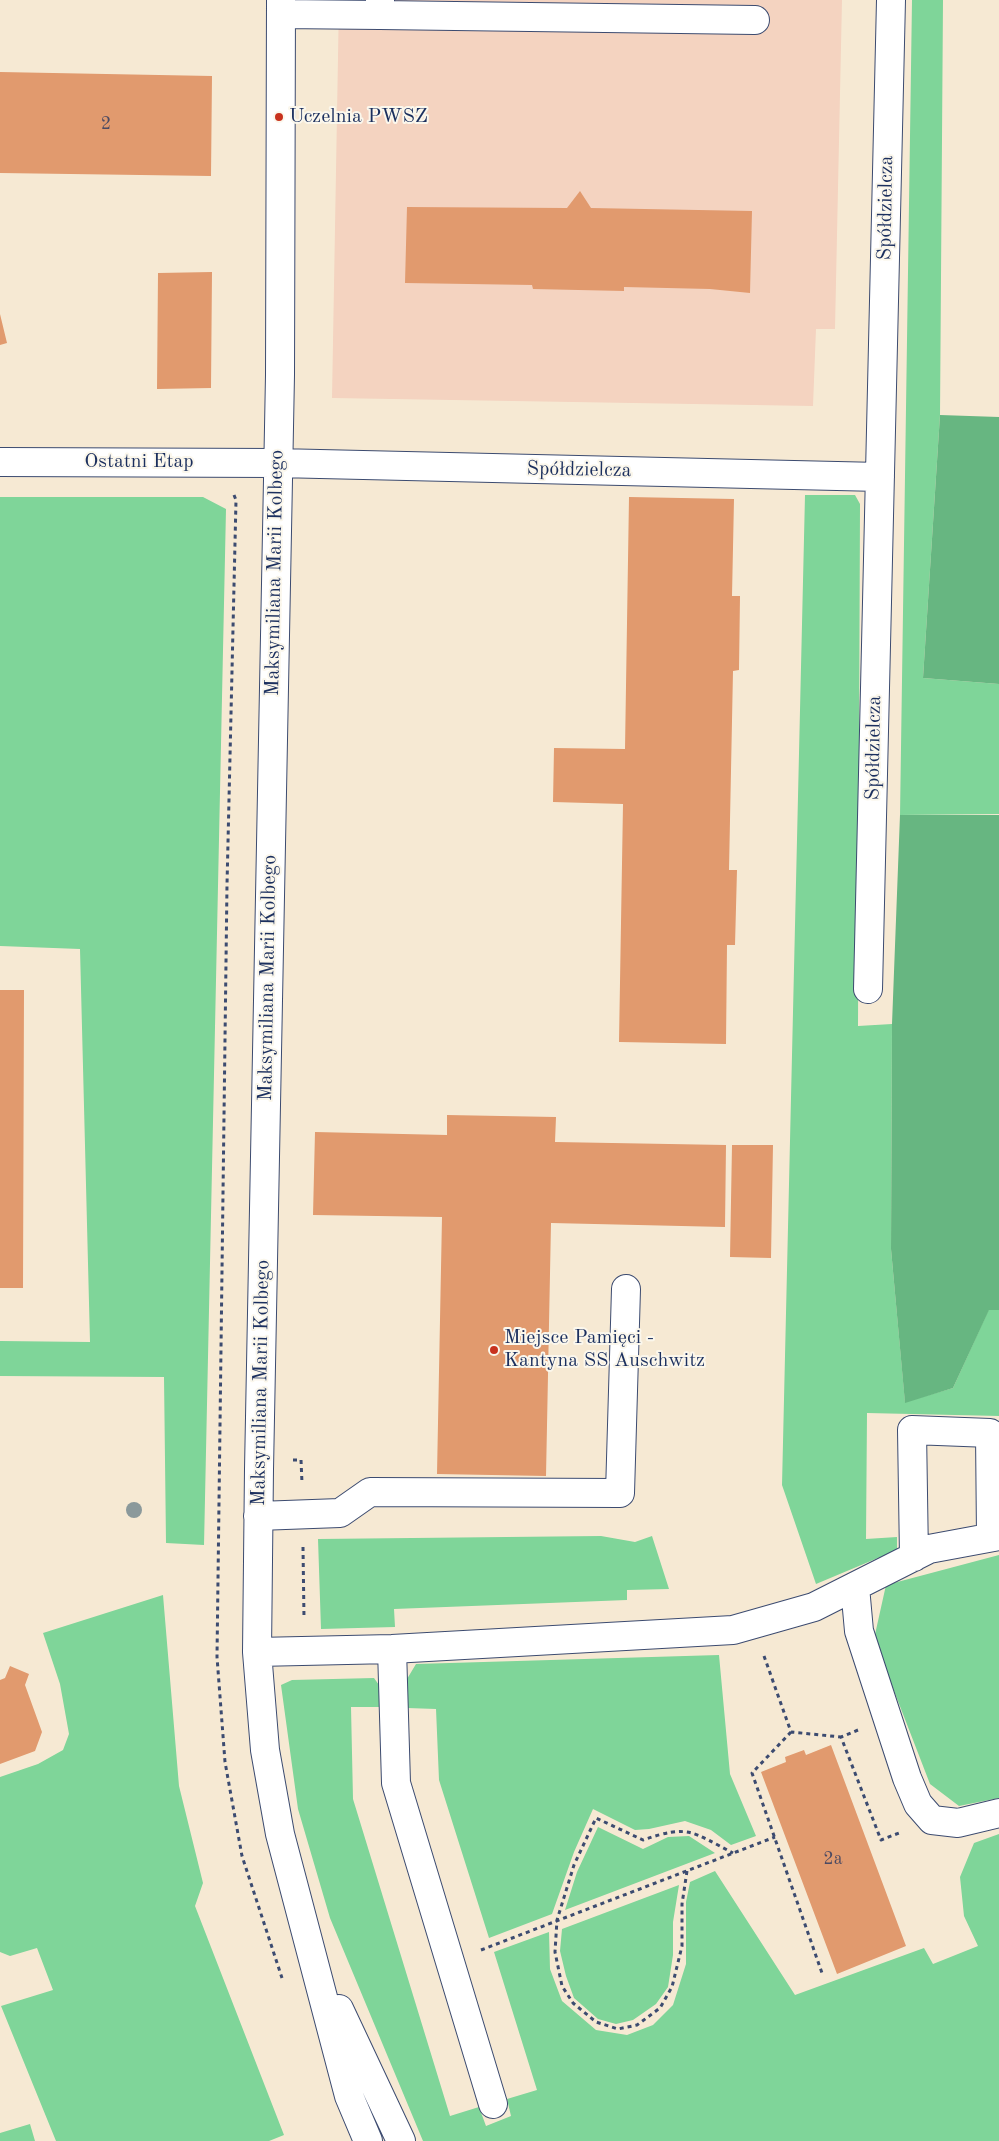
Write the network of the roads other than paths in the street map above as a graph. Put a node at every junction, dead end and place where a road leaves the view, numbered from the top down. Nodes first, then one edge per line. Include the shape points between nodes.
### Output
1 (891, 0) edge
2 (281, 7) edge
3 (380, 8) edge
4 (755, 20) dead end
5 (0, 462) edge
6 (277, 463) junction
7 (880, 477) junction
8 (868, 989) dead end
9 (626, 1289) dead end
10 (258, 1516) junction
11 (995, 1536) edge
12 (914, 1557) junction
13 (855, 1587) junction
14 (392, 1648) junction
15 (257, 1652) junction
16 (999, 1813) edge
17 (312, 1950) junction
18 (494, 2104) dead end
19 (368, 2141) edge
20 (402, 2141) edge

1 - 7 street, Spółdzielcza
2 - 3 street
2 - 6 street, Maksymiliana Marii Kolbego
3 - 4 street
5 - 6 street, Ostatni Etap
6 - 7 street, Spółdzielcza
6 - 10 street, Maksymiliana Marii Kolbego
7 - 8 street, Spółdzielcza
9 - 10 street via 620,1493 370,1492 340,1513
10 - 15 street, Maksymiliana Marii Kolbego
11 - 12 street via 930,1550
11 - 12 street via 990,1433 912,1430
12 - 13 street
13 - 14 street via 807,1610 732,1630
13 - 16 street via 859,1631 918,1804 932,1820 958,1823
14 - 15 street
14 - 18 street via 396,1782
15 - 17 street, Maksymiliana Marii Kolbego via 265,1750 277,1816
17 - 19 street, Maksymiliana Marii Kolbego via 349,2096
17 - 20 street, Maksymiliana Marii Kolbego

